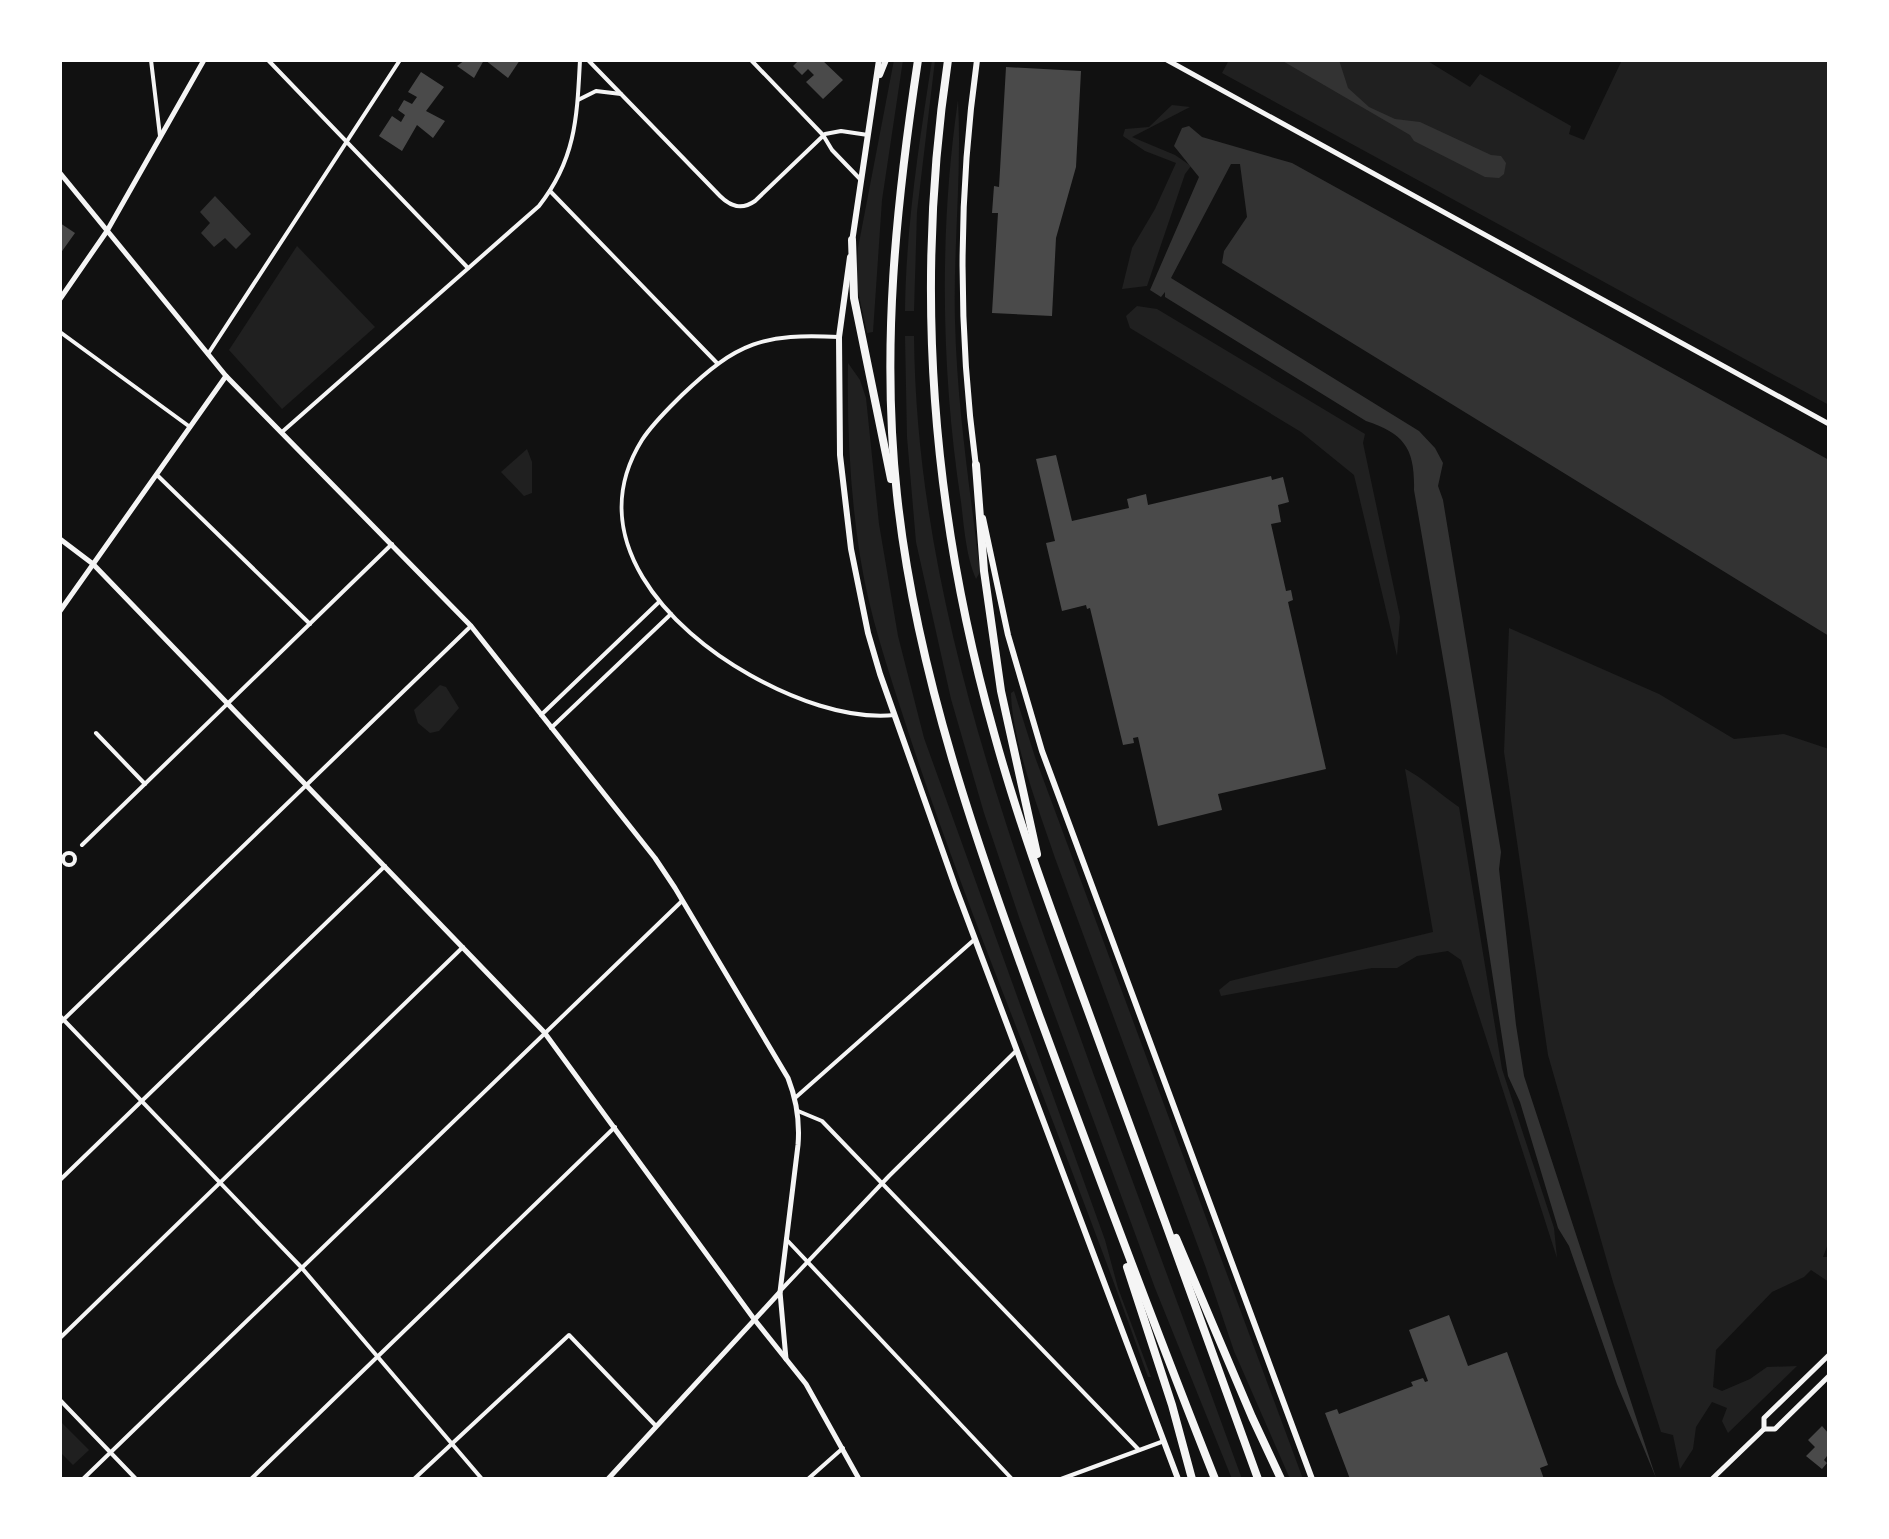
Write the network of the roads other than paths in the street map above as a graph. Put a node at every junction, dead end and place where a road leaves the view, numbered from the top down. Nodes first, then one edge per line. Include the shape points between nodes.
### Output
1 (151, 60) edge
2 (204, 60) edge
3 (268, 60) edge
4 (400, 60) edge
5 (580, 60) edge
6 (588, 60) edge
7 (751, 60) edge
8 (879, 60) edge
9 (886, 60) edge
10 (918, 60) edge
11 (948, 60) edge
12 (1167, 60) edge
13 (976, 63) edge
14 (875, 90) junction
15 (622, 95) junction
16 (578, 100) junction
17 (823, 135) junction
18 (868, 135) junction
19 (160, 139) junction
20 (347, 142) junction
21 (60, 173) edge
22 (862, 180) junction
23 (550, 191) junction
24 (107, 231) junction
25 (852, 240) junction
26 (468, 268) junction
27 (60, 299) edge
28 (60, 332) edge
29 (839, 337) junction
30 (208, 354) junction
31 (717, 363) junction
32 (226, 376) junction
33 (1829, 424) edge
34 (190, 427) junction
35 (282, 432) junction
36 (976, 465) junction
37 (156, 475) junction
38 (60, 539) edge
39 (392, 544) junction
40 (903, 545) junction
41 (93, 564) junction
42 (659, 602) junction
43 (60, 611) edge
44 (671, 614) junction
45 (310, 624) junction
46 (471, 626) junction
47 (227, 704) junction
48 (541, 715) junction
49 (895, 715) junction
50 (551, 728) junction
51 (96, 733) dead end
52 (145, 784) junction
53 (306, 785) junction
54 (82, 845) dead end
55 (385, 866) junction
56 (1047, 897) junction
57 (682, 901) junction
58 (975, 939) junction
59 (463, 947) junction
60 (61, 1020) edge
61 (544, 1032) junction
62 (1018, 1049) junction
63 (795, 1098) junction
64 (142, 1101) junction
65 (798, 1111) junction
66 (615, 1127) junction
67 (1136, 1142) junction
68 (1092, 1160) junction
69 (60, 1180) edge
70 (220, 1183) junction
71 (883, 1183) junction
72 (785, 1238) junction
73 (807, 1262) junction
74 (301, 1267) junction
75 (780, 1292) junction
76 (754, 1319) junction
77 (60, 1338) edge
78 (1829, 1355) edge
79 (378, 1357) junction
80 (786, 1359) junction
81 (1829, 1376) edge
82 (60, 1400) edge
83 (656, 1426) junction
84 (1764, 1429) junction
85 (1164, 1441) junction
86 (451, 1443) junction
87 (843, 1448) junction
88 (1139, 1450) junction
89 (110, 1452) junction
90 (83, 1479) edge
91 (136, 1479) edge
92 (251, 1479) edge
93 (414, 1479) edge
94 (482, 1479) edge
95 (608, 1479) edge
96 (808, 1479) edge
97 (859, 1479) edge
98 (1012, 1479) edge
99 (1061, 1479) edge
100 (1178, 1479) edge
101 (1192, 1479) edge
102 (1215, 1479) edge
103 (1258, 1479) edge
104 (1281, 1479) edge
105 (1312, 1479) edge
106 (1712, 1479) edge

1 - 19 street
2 - 19 street
3 - 20 street
4 - 20 street
5 - 16 street
6 - 15 street
7 - 17 street
8 - 14 main road
9 - 14 main road
10 - 40 highway via 890,310 892,440
11 - 56 highway via 931,246 930,331 947,521 986,707
12 - 33 street
13 - 36 main road via 963,259
14 - 18 main road
15 - 16 street via 596,91
15 - 17 street via 720,196 741,207 758,199
16 - 23 street via 573,143
17 - 18 street
17 - 22 street
18 - 22 main road
19 - 24 street
20 - 26 street
20 - 30 street
21 - 24 street
22 - 25 main road
23 - 26 street
23 - 31 street
24 - 27 street
24 - 30 street
25 - 29 main road
25 - 40 highway via 855,304
26 - 35 street
28 - 34 street
29 - 31 street via 762,340
29 - 49 main road via 840,455 848,534 868,633
30 - 32 street
31 - 42 street via 650,428 626,479 626,540 641,578
32 - 34 street
32 - 35 street
34 - 37 street
35 - 39 street
36 - 56 highway via 1002,703
36 - 105 main road via 1004,619 1039,742
37 - 41 street
37 - 45 street
38 - 41 street
39 - 45 street
39 - 46 street
40 - 68 highway via 929,674 973,824
41 - 43 street
41 - 47 street
42 - 44 street
42 - 48 street
44 - 49 street via 715,653 766,684 827,707
44 - 50 street
45 - 47 street
46 - 48 street
46 - 53 street
47 - 52 street
47 - 53 street
48 - 50 street
49 - 58 main road
50 - 57 street via 655,858
51 - 52 street
52 - 54 street
53 - 55 street
53 - 60 street
55 - 59 street
55 - 64 street
56 - 67 highway
57 - 61 street
57 - 63 street
58 - 62 main road
58 - 63 street
59 - 61 street
59 - 70 street
60 - 64 street
61 - 66 street
61 - 74 street
62 - 71 street
62 - 85 main road
63 - 65 street
64 - 69 street
64 - 70 street
65 - 71 street via 822,1121
65 - 72 street
66 - 76 street
66 - 79 street
67 - 103 highway
67 - 104 highway
68 - 101 highway
68 - 102 highway
70 - 74 street
70 - 77 street
71 - 73 street
71 - 88 street
72 - 73 street
72 - 75 street
73 - 75 street
73 - 98 street
74 - 79 street
74 - 89 street
75 - 76 street
75 - 80 street
76 - 80 street
76 - 83 street
78 - 84 street via 1764,1418
79 - 86 street
79 - 92 street
80 - 87 street
81 - 84 street via 1775,1429
82 - 89 street
83 - 86 street via 569,1335
83 - 95 street
84 - 106 street
85 - 88 street
85 - 100 main road
86 - 93 street
86 - 94 street
87 - 96 street
87 - 97 street
88 - 99 street
89 - 90 street
89 - 91 street

